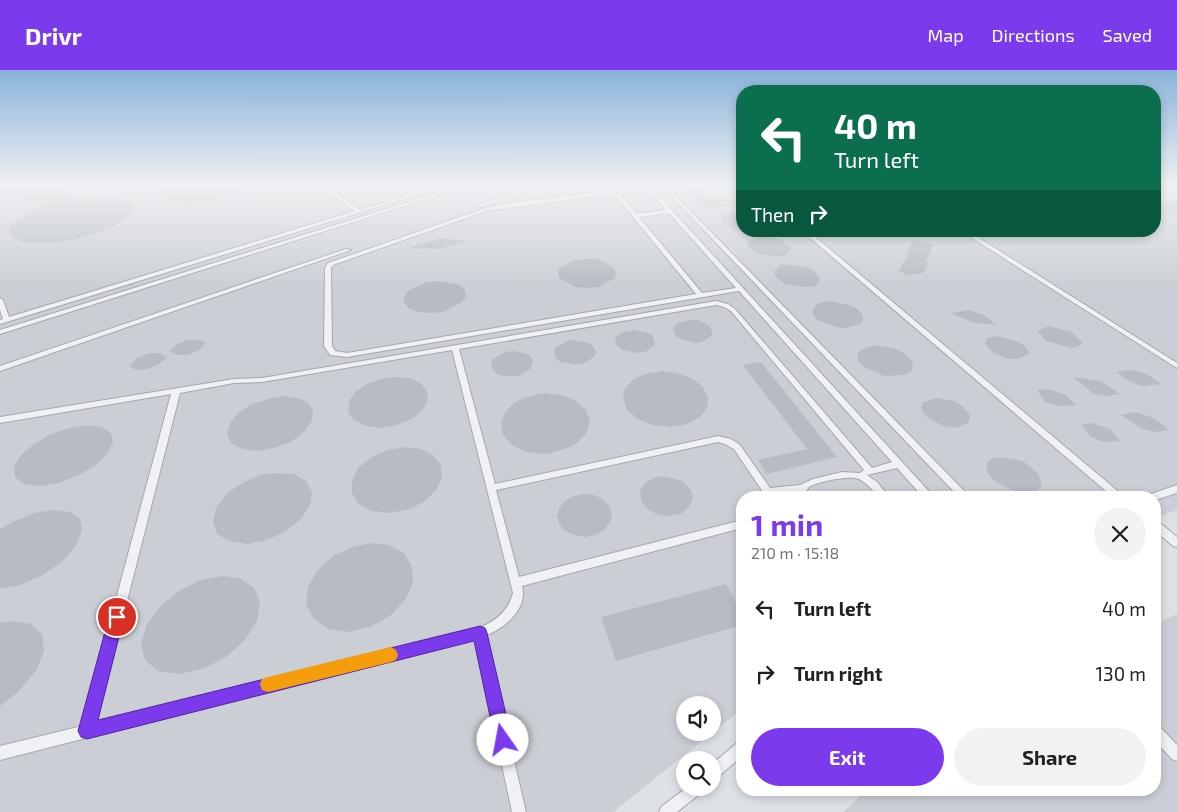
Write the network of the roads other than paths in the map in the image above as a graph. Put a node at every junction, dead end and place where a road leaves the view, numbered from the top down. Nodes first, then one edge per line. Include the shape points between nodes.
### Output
1 (333, 219) edge
2 (360, 219) edge
3 (443, 219) edge
4 (460, 219) edge
5 (638, 219) edge
6 (677, 219) edge
7 (696, 219) edge
8 (811, 237) edge
9 (973, 237) edge
10 (741, 289) junction
11 (701, 296) junction
12 (0, 300) edge
13 (4, 321) edge
14 (0, 332) edge
15 (455, 347) junction
16 (1177, 366) edge
17 (0, 369) edge
18 (176, 391) junction
19 (0, 420) edge
20 (899, 464) junction
21 (870, 471) junction
22 (857, 474) junction
23 (491, 488) junction
24 (1177, 489) edge
25 (767, 491) edge
26 (779, 491) edge
27 (795, 491) edge
28 (803, 491) edge
29 (879, 491) edge
30 (924, 491) edge
31 (959, 491) edge
32 (1113, 491) edge
33 (1161, 495) edge
34 (736, 526) edge
35 (1161, 530) edge
36 (1177, 543) edge
37 (515, 583) junction
38 (480, 633) junction
39 (87, 731) junction
40 (1161, 738) edge
41 (0, 753) edge
42 (736, 753) edge
43 (1177, 754) edge
44 (721, 766) edge
45 (686, 796) edge
46 (519, 812) edge
47 (666, 812) edge

1 - 13 lane
2 - 14 lane
3 - 17 lane
4 - 11 lane via 334,262 328,268 329,350 347,355
5 - 11 lane
6 - 10 lane
7 - 31 lane
8 - 32 lane
9 - 16 lane
10 - 11 lane
10 - 20 lane
12 - 13 lane
15 - 18 lane via 262,380 234,381
15 - 21 lane via 721,303 733,310
15 - 23 lane
18 - 19 lane
18 - 39 lane
20 - 21 lane
20 - 30 lane
21 - 22 lane
22 - 28 lane via 813,481
22 - 29 lane via 870,480
23 - 25 lane via 718,439 728,440 737,447
23 - 37 lane
24 - 33 lane
26 - 27 lane via 786,488
34 - 37 lane
35 - 36 lane
37 - 38 lane via 517,601 511,611 493,628
38 - 39 lane
38 - 46 lane
39 - 41 lane
40 - 43 lane
42 - 44 lane
45 - 47 lane

